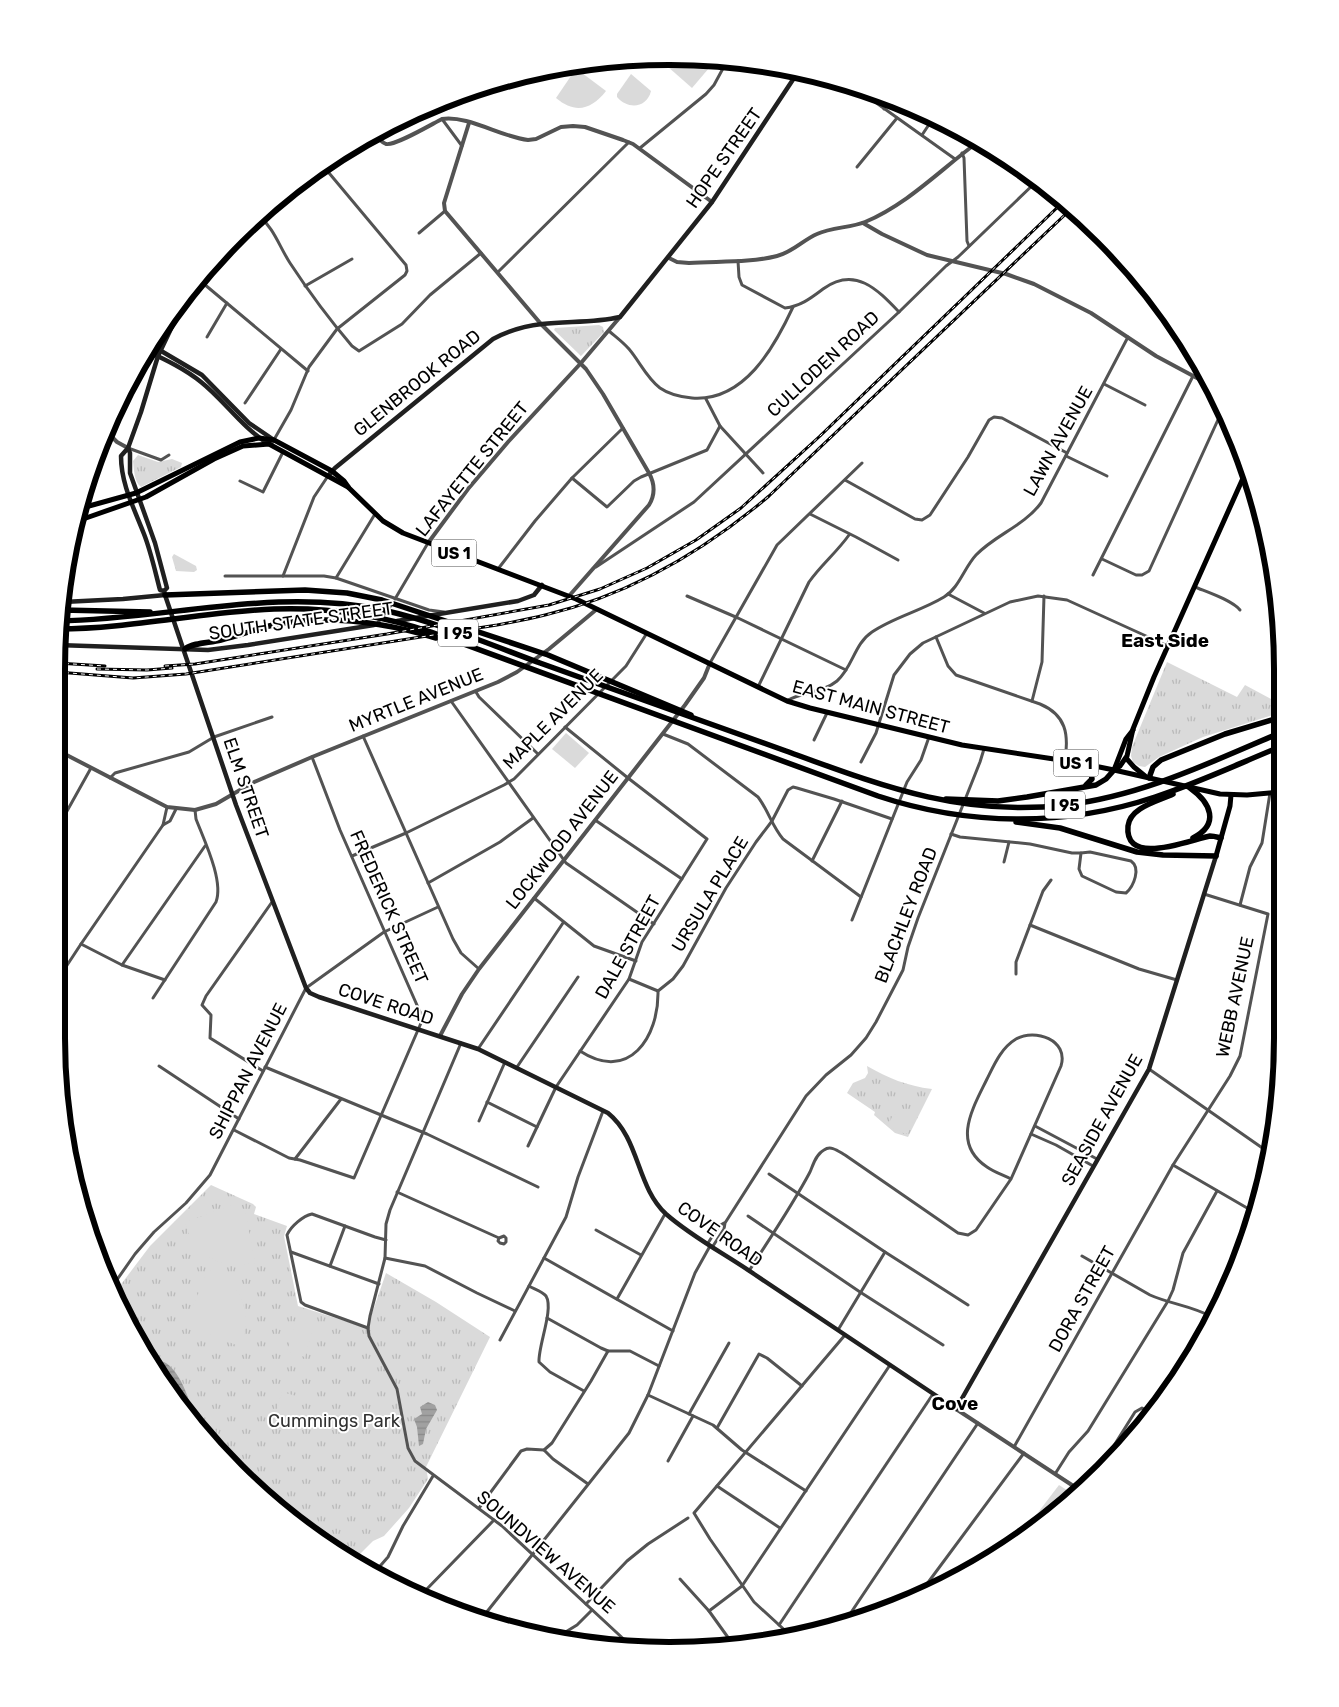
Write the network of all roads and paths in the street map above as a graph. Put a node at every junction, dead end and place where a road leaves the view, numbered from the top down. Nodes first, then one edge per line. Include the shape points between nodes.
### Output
1 (723, 67) edge
2 (794, 79) edge
3 (872, 100) edge
4 (886, 105) edge
5 (884, 109) junction
6 (897, 118) junction
7 (442, 119) junction
8 (469, 123) junction
9 (930, 124) edge
10 (922, 136) junction
11 (380, 139) edge
12 (630, 142) junction
13 (462, 146) junction
14 (972, 146) edge
15 (640, 148) junction
16 (962, 153) junction
17 (955, 159) junction
18 (857, 167) dead end
19 (328, 171) edge
20 (1032, 186) edge
21 (712, 202) junction
22 (445, 211) junction
23 (265, 221) edge
24 (863, 222) junction
25 (419, 233) dead end
26 (969, 246) junction
27 (481, 253) junction
28 (669, 258) junction
29 (352, 259) dead end
30 (738, 260) junction
31 (952, 262) junction
32 (498, 272) junction
33 (204, 285) edge
34 (305, 286) junction
35 (227, 303) junction
36 (793, 307) junction
37 (899, 312) junction
38 (620, 317) junction
39 (541, 324) junction
40 (172, 328) edge
41 (337, 329) junction
42 (609, 331) junction
43 (207, 336) dead end
44 (1128, 337) junction
45 (158, 348) edge
46 (161, 350) junction
47 (281, 350) junction
48 (154, 354) edge
49 (158, 356) junction
50 (582, 363) junction
51 (308, 371) junction
52 (1196, 373) edge
53 (1194, 376) junction
54 (1200, 379) edge
55 (1104, 384) junction
56 (706, 399) junction
57 (245, 403) dead end
58 (1145, 405) dead end
59 (1219, 418) edge
60 (720, 426) junction
61 (623, 428) junction
62 (112, 437) edge
63 (259, 438) junction
64 (272, 443) junction
65 (128, 448) junction
66 (283, 452) junction
67 (745, 454) junction
68 (1066, 454) junction
69 (168, 455) dead end
70 (862, 463) dead end
71 (330, 473) junction
72 (649, 473) junction
73 (763, 473) dead end
74 (1107, 476) dead end
75 (572, 478) junction
76 (1243, 478) edge
77 (845, 480) junction
78 (240, 481) dead end
79 (136, 492) junction
80 (128, 495) junction
81 (139, 500) junction
82 (131, 503) junction
83 (88, 506) edge
84 (375, 514) junction
85 (810, 514) junction
86 (85, 518) edge
87 (849, 534) junction
88 (428, 543) junction
89 (610, 550) junction
90 (616, 554) junction
91 (1102, 558) junction
92 (898, 560) dead end
93 (593, 568) junction
94 (498, 570) junction
95 (1093, 575) dead end
96 (225, 576) dead end
97 (283, 576) junction
98 (336, 578) junction
99 (542, 585) junction
100 (1194, 587) junction
101 (165, 593) junction
102 (948, 594) junction
103 (570, 596) junction
104 (688, 596) dead end
105 (1044, 596) junction
106 (396, 599) junction
107 (69, 602) edge
108 (597, 608) junction
109 (68, 610) edge
110 (1240, 610) dead end
111 (164, 612) junction
112 (451, 613) junction
113 (985, 614) junction
114 (735, 617) junction
115 (67, 621) edge
116 (376, 625) junction
117 (91, 628) junction
118 (66, 629) edge
119 (66, 632) edge
120 (648, 633) junction
121 (936, 637) junction
122 (782, 639) junction
123 (66, 645) edge
124 (1168, 646) junction
125 (185, 649) junction
126 (486, 652) junction
127 (710, 663) junction
128 (846, 670) junction
129 (758, 687) junction
130 (476, 692) junction
131 (450, 701) junction
132 (787, 701) junction
133 (1032, 701) junction
134 (672, 709) junction
135 (827, 712) junction
136 (272, 717) dead end
137 (1274, 719) edge
138 (879, 724) junction
139 (565, 726) junction
140 (662, 734) junction
141 (1274, 735) edge
142 (363, 736) junction
143 (214, 737) junction
144 (929, 737) junction
145 (814, 740) dead end
146 (1129, 740) junction
147 (984, 748) junction
148 (1274, 749) edge
149 (65, 754) edge
150 (538, 754) junction
151 (312, 757) junction
152 (1126, 758) junction
153 (1065, 760) junction
154 (861, 762) dead end
155 (1243, 762) junction
156 (91, 768) junction
157 (1114, 770) junction
158 (110, 778) junction
159 (628, 778) junction
160 (1149, 778) junction
161 (508, 782) junction
162 (1193, 789) junction
163 (1061, 791) junction
164 (1270, 793) junction
165 (1274, 793) edge
166 (232, 794) junction
167 (1231, 795) junction
168 (924, 797) junction
169 (842, 801) junction
170 (167, 807) junction
171 (176, 809) junction
172 (195, 810) junction
173 (65, 815) edge
174 (534, 818) junction
175 (892, 819) junction
176 (994, 819) junction
177 (595, 820) junction
178 (772, 821) junction
179 (163, 825) junction
180 (406, 833) junction
181 (951, 834) junction
182 (1221, 838) junction
183 (1009, 842) junction
184 (1177, 845) junction
185 (206, 846) junction
186 (1081, 853) junction
187 (352, 856) junction
188 (1216, 856) junction
189 (564, 860) junction
190 (812, 861) junction
191 (1004, 862) dead end
192 (682, 879) junction
193 (1051, 880) dead end
194 (428, 883) junction
195 (1204, 894) junction
196 (861, 897) junction
197 (534, 898) junction
198 (272, 902) junction
199 (1240, 905) junction
200 (438, 907) junction
201 (852, 920) dead end
202 (563, 922) junction
203 (654, 924) junction
204 (1030, 925) junction
205 (384, 932) junction
206 (81, 944) junction
207 (636, 961) junction
208 (122, 965) junction
209 (65, 968) edge
210 (479, 969) junction
211 (1016, 974) dead end
212 (578, 977) dead end
213 (629, 979) junction
214 (165, 980) junction
215 (1177, 980) junction
216 (306, 988) junction
217 (658, 991) junction
218 (153, 998) dead end
219 (419, 1029) junction
220 (440, 1036) junction
221 (461, 1043) junction
222 (478, 1049) junction
223 (580, 1051) junction
224 (505, 1062) junction
225 (159, 1066) dead end
226 (517, 1067) junction
227 (264, 1069) junction
228 (1149, 1069) junction
229 (556, 1087) junction
230 (341, 1099) junction
231 (487, 1102) junction
232 (604, 1110) junction
233 (1207, 1110) junction
234 (382, 1116) junction
235 (239, 1119) junction
236 (479, 1121) dead end
237 (1035, 1126) junction
238 (537, 1127) junction
239 (234, 1130) junction
240 (423, 1132) junction
241 (1031, 1134) junction
242 (528, 1146) dead end
243 (1263, 1148) edge
244 (295, 1159) junction
245 (1097, 1159) junction
246 (1173, 1165) junction
247 (1093, 1166) junction
248 (769, 1174) dead end
249 (1011, 1179) junction
250 (538, 1187) dead end
251 (1218, 1191) junction
252 (397, 1192) junction
253 (797, 1194) junction
254 (1249, 1209) edge
255 (666, 1213) junction
256 (748, 1216) dead end
257 (345, 1226) junction
258 (596, 1230) dead end
259 (774, 1233) junction
260 (498, 1238) dead end
261 (386, 1240) junction
262 (710, 1245) junction
263 (290, 1252) junction
264 (885, 1252) junction
265 (641, 1255) junction
266 (1082, 1256) dead end
267 (385, 1258) junction
268 (544, 1258) junction
269 (330, 1266) junction
270 (750, 1270) junction
271 (1112, 1274) junction
272 (116, 1281) edge
273 (379, 1284) junction
274 (529, 1286) junction
275 (860, 1292) junction
276 (617, 1299) junction
277 (1168, 1301) junction
278 (1212, 1305) edge
279 (968, 1306) dead end
280 (515, 1311) junction
281 (1207, 1314) joint
282 (547, 1318) junction
283 (368, 1328) junction
284 (838, 1330) junction
285 (673, 1331) junction
286 (845, 1335) junction
287 (500, 1340) dead end
288 (729, 1343) dead end
289 (943, 1345) dead end
290 (608, 1351) junction
291 (890, 1365) junction
292 (659, 1366) junction
293 (802, 1386) junction
294 (584, 1391) junction
295 (934, 1394) junction
296 (648, 1395) junction
297 (956, 1409) junction
298 (1145, 1410) edge
299 (689, 1414) junction
300 (693, 1416) junction
301 (978, 1423) junction
302 (717, 1428) junction
303 (1118, 1442) edge
304 (1014, 1446) junction
305 (544, 1450) junction
306 (746, 1452) junction
307 (1024, 1453) junction
308 (668, 1461) dead end
309 (1055, 1474) junction
310 (433, 1476) junction
311 (588, 1484) junction
312 (717, 1486) junction
313 (1074, 1486) edge
314 (806, 1491) junction
315 (479, 1508) junction
316 (688, 1518) dead end
317 (494, 1520) junction
318 (780, 1528) junction
319 (533, 1554) junction
320 (379, 1567) edge
321 (680, 1578) dead end
322 (926, 1585) edge
323 (742, 1586) junction
324 (425, 1590) edge
325 (586, 1604) junction
326 (592, 1610) junction
327 (709, 1611) junction
328 (486, 1613) edge
329 (850, 1614) edge
330 (779, 1625) junction
331 (785, 1630) edge
332 (565, 1632) edge
333 (730, 1639) edge
334 (624, 1640) edge

1 - 15 street via 711,89
2 - 21 main road, HOPE STREET
3 - 5 street
4 - 5 street
5 - 6 street
6 - 10 street
6 - 18 street
7 - 8 street
7 - 11 street via 395,143 385,144
7 - 13 street
8 - 12 street via 528,140 573,126
8 - 13 street
9 - 10 street
10 - 17 street
12 - 15 street
12 - 32 street
13 - 22 street via 444,203
14 - 16 street
15 - 21 street
16 - 17 street
16 - 26 street
17 - 24 street via 905,199
19 - 41 street via 406,265 407,271
20 - 26 street, CULLODEN ROAD
21 - 28 main road, HOPE STREET
22 - 25 street
22 - 27 street
23 - 34 street
24 - 30 street via 821,232 782,255
24 - 31 street via 919,252
26 - 31 street, CULLODEN ROAD
27 - 32 street
27 - 41 street via 421,303 402,324 359,351
28 - 30 street via 685,263
28 - 38 main road
29 - 34 street
30 - 36 street via 742,285 785,308
31 - 37 street, CULLODEN ROAD
31 - 44 street via 1014,276 1034,284 1091,313
32 - 39 street
33 - 35 street
34 - 41 street
35 - 43 street
35 - 47 street
36 - 37 street via 831,284 850,279 870,286
36 - 56 street via 780,334 752,373 739,385
37 - 67 street, CULLODEN ROAD
38 - 39 main road, GLENBROOK ROAD
38 - 42 street, LAFAYETTE STREET
39 - 50 street
39 - 71 main road, GLENBROOK ROAD via 516,329 492,340
40 - 46 main road
41 - 51 street
42 - 50 street, LAFAYETTE STREET
42 - 56 street via 629,348 649,378 661,388 680,397
44 - 53 street
44 - 55 street, LAWN AVENUE
45 - 46 main road
46 - 49 main road
46 - 64 main road via 202,375
47 - 51 street
47 - 57 street
48 - 49 main road
49 - 63 main road via 202,383
49 - 65 main road
50 - 61 street
50 - 88 street, LAFAYETTE STREET via 508,442
51 - 64 street
52 - 53 street
53 - 54 street
53 - 91 street
55 - 58 street
55 - 68 street, LAWN AVENUE
56 - 60 street
59 - 91 street via 1149,571 1136,575
60 - 67 street
60 - 72 street via 707,450
61 - 72 street
61 - 75 street
62 - 65 street
63 - 64 main road, EAST MAIN STREET / US 1
63 - 79 main road, EAST MAIN STREET / US 1 via 240,442
64 - 66 main road, EAST MAIN STREET / US 1
64 - 71 main road, EAST MAIN STREET / US 1
64 - 81 main road via 243,446
65 - 69 street via 156,460 164,460
65 - 79 main road via 130,473
65 - 80 main road via 121,456
66 - 71 main road, EAST MAIN STREET / US 1
66 - 78 street via 263,492
67 - 73 street
67 - 90 street, CULLODEN ROAD via 694,502
68 - 74 street
68 - 77 street via 1002,418 993,417 930,515 922,520
68 - 102 street, LAWN AVENUE via 1037,509 976,555
70 - 77 street
71 - 84 main road, EAST MAIN STREET / US 1
71 - 97 street via 314,497
72 - 75 street via 634,481 607,507
72 - 89 street via 654,487 651,501
75 - 94 street
76 - 100 main road
77 - 85 street
79 - 80 main road, US 1
79 - 81 main road
80 - 82 main road
80 - 83 main road, US 1
81 - 82 main road
81 - 101 main road via 155,543 167,588
82 - 86 main road
82 - 101 main road via 150,551 160,590
84 - 88 main road, EAST MAIN STREET / US 1 via 396,530
84 - 98 street
85 - 87 street
85 - 114 street via 777,545
87 - 92 street
87 - 122 street via 809,582
88 - 94 main road, EAST MAIN STREET / US 1
88 - 106 street, LAFAYETTE STREET
89 - 90 street
89 - 93 street
90 - 93 street, CULLODEN ROAD
91 - 95 street
93 - 103 street
94 - 99 main road, EAST MAIN STREET / US 1
96 - 97 street
97 - 98 street
98 - 106 street
99 - 103 main road, EAST MAIN STREET / US 1
99 - 112 main road, SOUTH STATE STREET via 537,593 523,600
100 - 110 street
100 - 124 main road
101 - 107 main road
101 - 125 main road, ELM STREET
101 - 134 highway via 300,590 365,596 407,607 566,662
102 - 113 street
102 - 128 street, LAWN AVENUE via 871,632 859,645
103 - 108 main road, EAST MAIN STREET / US 1
104 - 114 street
105 - 113 street via 1020,599
105 - 124 street via 1078,604
105 - 133 street via 1042,662
106 - 112 street via 428,610
106 - 116 street, LAFAYETTE STREET
108 - 120 main road, EAST MAIN STREET / US 1
108 - 130 street, MYRTLE AVENUE via 517,672
109 - 111 highway
111 - 115 highway, I 95
111 - 134 highway, I 95 via 278,601 363,606 423,621
112 - 116 main road, SOUTH STATE STREET
113 - 121 street
114 - 122 street
114 - 127 street
116 - 125 main road, SOUTH STATE STREET via 241,646
117 - 118 highway, I 95
117 - 119 highway
117 - 126 highway, I 95 via 251,611 331,610 417,628
120 - 127 main road, EAST MAIN STREET / US 1
120 - 139 street, MAPLE AVENUE via 626,666
121 - 133 street via 948,666 956,676
121 - 138 street via 917,648 899,667
122 - 128 street
122 - 129 street
123 - 125 main road, SOUTH STATE STREET
124 - 146 main road
125 - 126 highway via 280,624 316,620 358,621 407,629
125 - 143 main road, ELM STREET
126 - 176 highway, I 95 via 892,801 942,813
127 - 129 main road, EAST MAIN STREET / US 1
127 - 140 street, LOCKWOOD AVENUE via 704,678
128 - 132 street, LAWN AVENUE via 829,686
129 - 132 main road, EAST MAIN STREET / US 1
130 - 131 street, MYRTLE AVENUE
130 - 150 street
131 - 142 street, MYRTLE AVENUE
131 - 161 street
132 - 135 main road, EAST MAIN STREET / US 1
133 - 153 street via 1047,707 1061,721 1068,740
134 - 168 highway, I 95 via 882,785
135 - 138 main road, EAST MAIN STREET / US 1
135 - 145 street
136 - 143 street
137 - 160 highway via 1231,732 1166,758 1155,765
138 - 144 main road, EAST MAIN STREET / US 1
138 - 154 street
139 - 150 street, MAPLE AVENUE
139 - 159 street
140 - 159 street, LOCKWOOD AVENUE
140 - 178 street via 688,744 758,797
141 - 168 highway, I 95 via 1165,781 1096,800 1010,808
142 - 151 street, MYRTLE AVENUE
142 - 180 street
143 - 158 street via 189,752 115,773
143 - 166 main road, ELM STREET
144 - 147 main road, EAST MAIN STREET / US 1
144 - 175 street
146 - 152 main road
146 - 157 main road
147 - 153 main road, EAST MAIN STREET / US 1
147 - 181 street, BLACHLEY ROAD
148 - 155 highway, I 95
149 - 156 street
150 - 161 street, MAPLE AVENUE
151 - 166 street, MYRTLE AVENUE
151 - 187 street, FREDERICK STREET
152 - 157 main road
152 - 160 main road
153 - 157 main road, EAST MAIN STREET / US 1
153 - 163 highway via 1089,770 1092,779 1088,784
155 - 176 highway, I 95 via 1168,792 1111,809 1053,818
155 - 184 highway via 1141,809 1129,820 1129,836 1138,846 1152,849
156 - 158 street
156 - 173 street
157 - 160 main road, EAST MAIN STREET / US 1
157 - 163 highway via 1099,783
158 - 170 street
159 - 177 street, LOCKWOOD AVENUE
159 - 192 street, DALE STREET via 707,838
160 - 162 main road, EAST MAIN STREET / US 1
161 - 174 street
161 - 180 street, MAPLE AVENUE
162 - 167 main road, EAST MAIN STREET / US 1
162 - 184 highway via 1206,803 1209,819 1200,833
163 - 168 highway via 998,801
164 - 165 main road, EAST MAIN STREET / US 1
164 - 167 main road, EAST MAIN STREET / US 1
164 - 199 street via 1261,847 1250,867
166 - 172 street, MYRTLE AVENUE via 216,804
166 - 198 main road, ELM STREET
167 - 182 main road, SEASIDE AVENUE
169 - 175 street, URSULA PLACE
169 - 178 street, URSULA PLACE via 793,788 786,794
169 - 190 street
170 - 171 street
170 - 179 street
171 - 172 street
171 - 179 street via 170,821
172 - 185 street
174 - 189 street
174 - 194 street via 500,842
175 - 196 street
176 - 188 highway via 1060,828 1138,852
177 - 189 street, LOCKWOOD AVENUE
177 - 192 street
178 - 190 street via 783,839
178 - 217 street, URSULA PLACE via 740,866 678,973
179 - 206 street
180 - 187 street, MAPLE AVENUE
180 - 194 street
181 - 183 street
181 - 262 street, BLACHLEY ROAD via 908,947 903,970 876,1022 851,1055 806,1096 725,1223 719,1226
182 - 184 highway via 1211,836
182 - 188 main road, SEASIDE AVENUE
183 - 186 street
183 - 191 street
185 - 208 street
185 - 214 street via 218,882 217,899
186 - 186 street via 1095,852 1131,861 1137,866 1132,888 1126,893 1119,893 1084,878 1079,872
187 - 205 street, FREDERICK STREET
188 - 195 main road, SEASIDE AVENUE
189 - 197 street, LOCKWOOD AVENUE
189 - 203 street via 568,866
190 - 196 street
192 - 203 street, DALE STREET
193 - 204 street via 1043,891
194 - 200 street
195 - 199 street, WEBB AVENUE
195 - 215 main road, SEASIDE AVENUE
196 - 201 street
197 - 202 street
197 - 210 street, LOCKWOOD AVENUE
198 - 216 main road, ELM STREET
198 - 227 street via 202,1005 211,1015 210,1038
199 - 233 street, WEBB AVENUE via 1268,914 1240,1056
200 - 205 street, SHIPPAN AVENUE
200 - 210 street via 461,953
202 - 207 street via 596,947
202 - 222 street
203 - 207 street, DALE STREET via 642,942
204 - 211 street via 1016,962
204 - 215 street via 1140,970
205 - 216 street, SHIPPAN AVENUE
205 - 219 street, FREDERICK STREET via 420,1012
206 - 208 street
206 - 209 street
207 - 213 street, DALE STREET
208 - 214 street
210 - 220 street, LOCKWOOD AVENUE
212 - 226 street
213 - 217 street
213 - 223 street, DALE STREET
214 - 218 street
215 - 228 main road, SEASIDE AVENUE
216 - 219 main road, COVE ROAD via 318,997
216 - 227 street, SHIPPAN AVENUE
217 - 223 street via 658,1010 653,1028 633,1054 621,1061 606,1062
219 - 220 main road, COVE ROAD
219 - 234 street, FREDERICK STREET
220 - 221 main road, COVE ROAD
221 - 222 main road, COVE ROAD
221 - 240 street
222 - 224 main road, COVE ROAD
223 - 229 street, DALE STREET
224 - 226 main road, COVE ROAD
224 - 231 street
225 - 235 street
226 - 229 main road, COVE ROAD
227 - 230 street
227 - 235 street, SHIPPAN AVENUE
228 - 233 street
228 - 245 main road, SEASIDE AVENUE
229 - 232 main road, COVE ROAD
229 - 238 street, DALE STREET
230 - 234 street
230 - 244 street
231 - 236 street
231 - 238 street
232 - 255 main road, COVE ROAD via 624,1130 653,1199
232 - 268 street via 578,1177 570,1208
233 - 243 street
233 - 246 street, WEBB AVENUE
234 - 240 street
234 - 244 street, FREDERICK STREET via 354,1178
235 - 239 street, SHIPPAN AVENUE
237 - 241 street
237 - 245 street
237 - 249 street via 1064,1059 1059,1046 1051,1039 1028,1035 1014,1040 1000,1056 970,1112 967,1126 974,1154 986,1166
238 - 242 street, DALE STREET
239 - 244 street
239 - 272 street, SHIPPAN AVENUE via 204,1183 154,1232
240 - 250 street
240 - 252 street
241 - 247 street
241 - 249 street
245 - 247 main road, SEASIDE AVENUE
246 - 251 street
246 - 271 street, DORA STREET
247 - 297 main road, SEASIDE AVENUE
248 - 253 street
249 - 253 street via 976,1230 968,1235 952,1229 836,1149 821,1152
251 - 254 street
251 - 277 street via 1183,1253
252 - 260 street
252 - 261 street via 387,1219
253 - 259 street
253 - 264 street
255 - 262 main road, COVE ROAD
255 - 265 street
256 - 259 street
257 - 261 street
257 - 263 street via 308,1214 288,1233
257 - 269 street
258 - 265 street
259 - 270 street
259 - 275 street
261 - 267 street
262 - 270 main road, COVE ROAD
262 - 285 street, BLACHLEY ROAD via 695,1273
263 - 269 street
263 - 283 street via 303,1304
264 - 275 street
264 - 279 street
265 - 276 street
266 - 271 street
267 - 273 street
267 - 280 street via 425,1266
268 - 274 street
268 - 276 street
269 - 273 street
270 - 284 main road, COVE ROAD
271 - 277 street
271 - 304 street, DORA STREET
273 - 283 street
274 - 280 street
274 - 282 street via 546,1297
275 - 284 street
275 - 289 street
276 - 285 street
277 - 281 street
277 - 309 street via 1088,1431
278 - 281 street
280 - 287 street
282 - 290 street
282 - 294 street via 539,1362
283 - 310 street, SOUNDVIEW AVENUE via 372,1343 397,1389 410,1453 417,1464
284 - 286 main road, COVE ROAD
285 - 292 street, BLACHLEY ROAD
286 - 291 main road, COVE ROAD
286 - 293 street
288 - 299 street
290 - 292 street via 630,1351
290 - 294 street
291 - 295 main road, COVE ROAD
291 - 314 street
292 - 296 street, BLACHLEY ROAD
293 - 302 street via 760,1354
293 - 306 street
294 - 305 street via 552,1443
295 - 297 main road, COVE ROAD
295 - 330 street
296 - 299 street
296 - 311 street, BLACHLEY ROAD via 629,1433
297 - 301 street, COVE ROAD
298 - 303 street via 1135,1412
299 - 300 street
300 - 302 street
300 - 308 street
301 - 304 street, COVE ROAD
301 - 329 street
302 - 306 street
304 - 307 street, COVE ROAD
305 - 311 street
305 - 315 street via 521,1451
306 - 312 street
306 - 314 street
307 - 309 street, COVE ROAD
307 - 322 street
309 - 313 street, COVE ROAD
310 - 315 street, SOUNDVIEW AVENUE
310 - 320 street via 388,1557
311 - 319 street, BLACHLEY ROAD
312 - 318 street
312 - 323 street via 694,1513
314 - 318 street
315 - 317 street, SOUNDVIEW AVENUE
316 - 325 street via 627,1561
317 - 319 street, SOUNDVIEW AVENUE
317 - 324 street
318 - 323 street
319 - 325 street, SOUNDVIEW AVENUE
319 - 328 street, BLACHLEY ROAD
321 - 327 street
323 - 327 street
323 - 330 street
325 - 326 street, SOUNDVIEW AVENUE
326 - 332 street
326 - 334 street, SOUNDVIEW AVENUE
327 - 333 street
330 - 331 street

